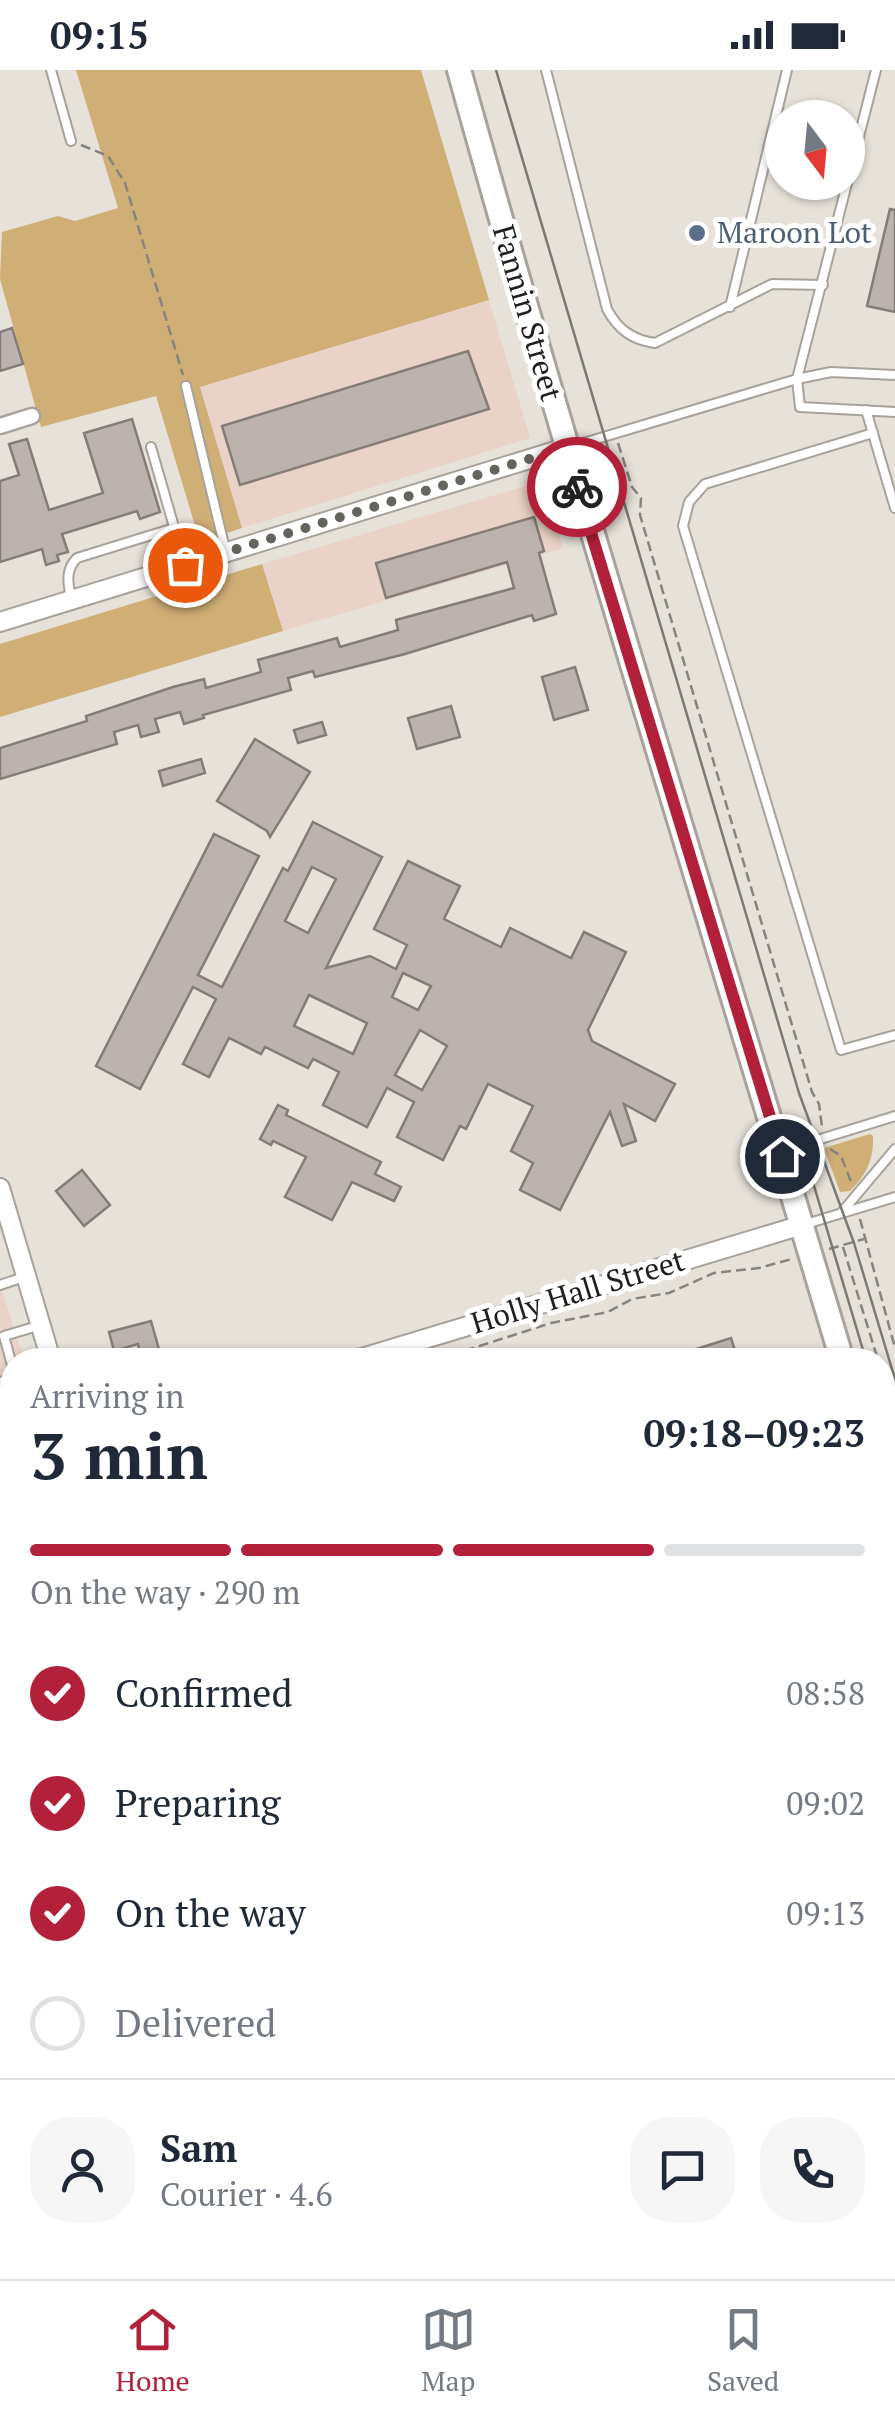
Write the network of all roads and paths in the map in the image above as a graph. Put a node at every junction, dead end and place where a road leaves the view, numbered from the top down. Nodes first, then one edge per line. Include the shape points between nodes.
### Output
1 (51, 70) edge
2 (459, 70) edge
3 (546, 70) edge
4 (787, 70) edge
5 (876, 70) edge
6 (72, 141) joint
7 (822, 285) junction
8 (730, 307) junction
9 (895, 375) edge
10 (798, 379) junction
11 (186, 386) joint
12 (866, 410) junction
13 (895, 412) edge
14 (32, 416) dead end
15 (0, 426) edge
16 (873, 433) junction
17 (615, 434) junction
18 (151, 446) dead end
19 (565, 448) junction
20 (895, 508) edge
21 (174, 528) junction
22 (226, 553) junction
23 (185, 565) junction
24 (71, 600) junction
25 (0, 622) edge
26 (895, 1035) edge
27 (895, 1116) edge
28 (772, 1121) junction
29 (822, 1129) dead end
30 (828, 1146) dead end
31 (895, 1149) edge
32 (0, 1188) edge
33 (852, 1188) dead end
34 (895, 1197) edge
35 (842, 1212) junction
36 (862, 1224) dead end
37 (802, 1225) junction
38 (843, 1246) dead end
39 (778, 1262) dead end
40 (26, 1277) junction
41 (0, 1285) edge
42 (0, 1323) edge
43 (41, 1326) junction
44 (4, 1336) junction
45 (7, 1348) edge
46 (47, 1348) edge
47 (395, 1348) edge
48 (473, 1348) edge
49 (838, 1348) edge
50 (874, 1348) edge
51 (895, 1348) edge

1 - 6 lane
2 - 19 main road, Fannin Street
3 - 8 lane via 613,321 632,337 656,344
4 - 8 lane
5 - 7 lane
6 - 11 path via 108,156 119,169
7 - 8 lane via 772,284
7 - 10 lane
9 - 10 lane via 831,372
10 - 12 lane via 800,407
10 - 17 lane
11 - 22 lane
12 - 13 lane
12 - 16 lane
14 - 15 street
16 - 20 lane
16 - 26 lane via 705,484 689,502 682,526 841,1050
17 - 19 lane
17 - 29 path via 641,498 640,514
18 - 21 lane
19 - 22 street
19 - 28 main road, Fannin Street
21 - 23 lane
21 - 24 lane via 77,558 67,578
22 - 23 street
23 - 24 street
24 - 25 street
27 - 28 lane via 814,1142
28 - 37 main road, Fannin Street
30 - 33 path via 842,1156
31 - 35 lane
32 - 40 street
34 - 35 lane
35 - 37 lane
36 - 51 path
37 - 47 street, Holly Hall Street
37 - 49 main road, Fannin Street
38 - 50 path
39 - 48 path via 714,1273 669,1293
40 - 41 lane
40 - 43 street
42 - 44 lane
43 - 44 lane
43 - 46 street
44 - 45 lane

